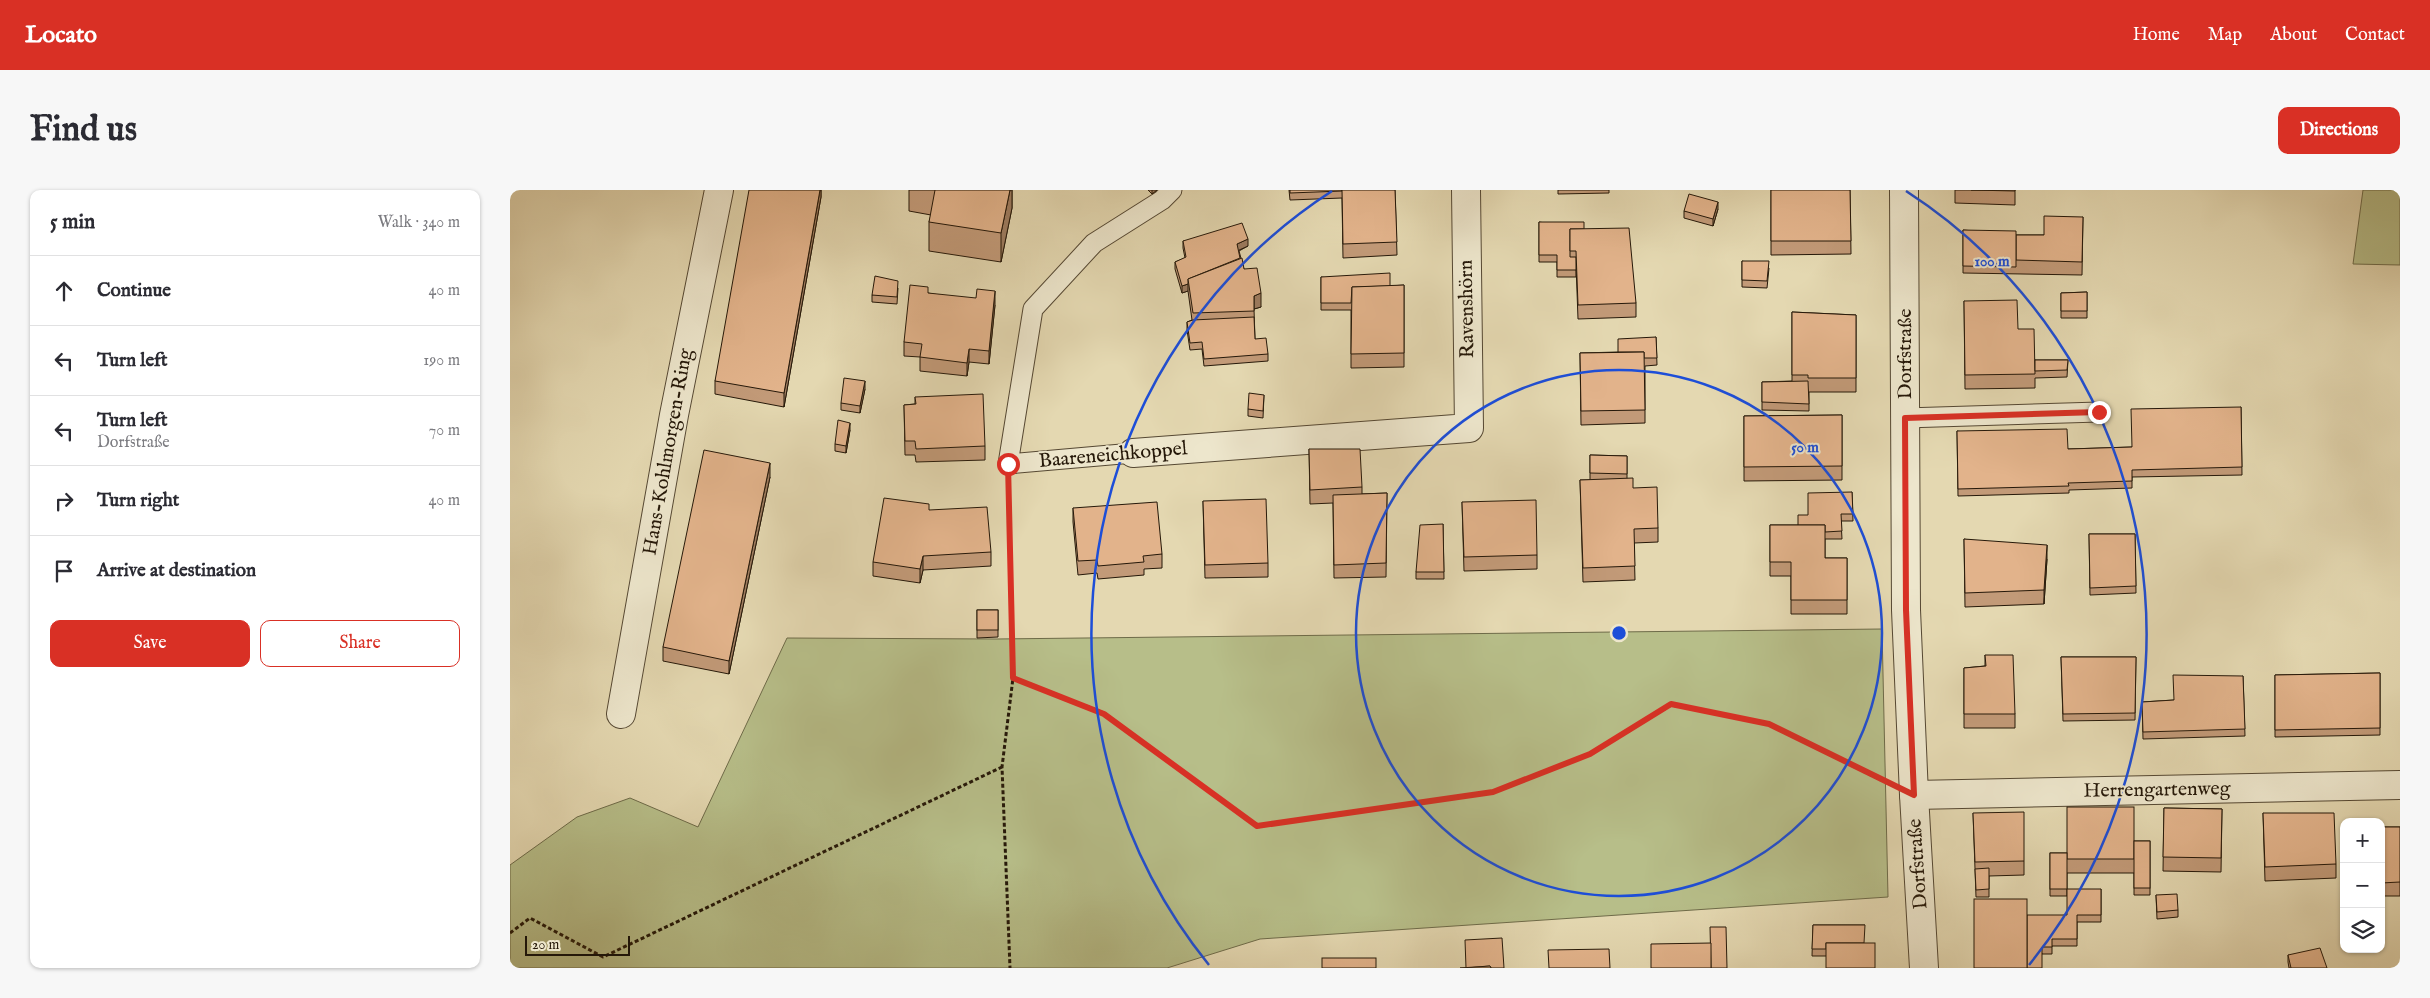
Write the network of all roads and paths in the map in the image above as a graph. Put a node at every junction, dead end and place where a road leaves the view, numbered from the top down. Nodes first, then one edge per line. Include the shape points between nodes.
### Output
1 (719, 190) edge
2 (1172, 190) edge
3 (1466, 190) edge
4 (1904, 190) edge
5 (2099, 412) dead end
6 (1905, 418) junction
7 (1469, 428) joint
8 (1133, 452) joint
9 (1008, 464) junction
10 (1013, 678) junction
11 (621, 714) dead end
12 (1002, 767) junction
13 (2400, 785) edge
14 (1914, 795) junction
15 (510, 933) edge
16 (1010, 968) edge
17 (1924, 968) edge

1 - 11 street, Hans-Kohlmorgen-Ring via 674,415
2 - 9 lane, Baareneichkoppel via 1162,200 1094,243 1033,309
3 - 7 street, Ravenshörn
4 - 6 street, Dorfstraße
5 - 6 lane
6 - 14 street, Dorfstraße via 1906,610
7 - 8 street, Baareneichkoppel
8 - 9 lane, Baareneichkoppel
9 - 10 path
10 - 12 path
10 - 14 path via 1104,714 1257,826 1493,792 1590,754 1671,704 1769,724
12 - 15 path via 603,957 530,918
12 - 16 path
13 - 14 street, Herrengartenweg
14 - 17 street, Dorfstraße

